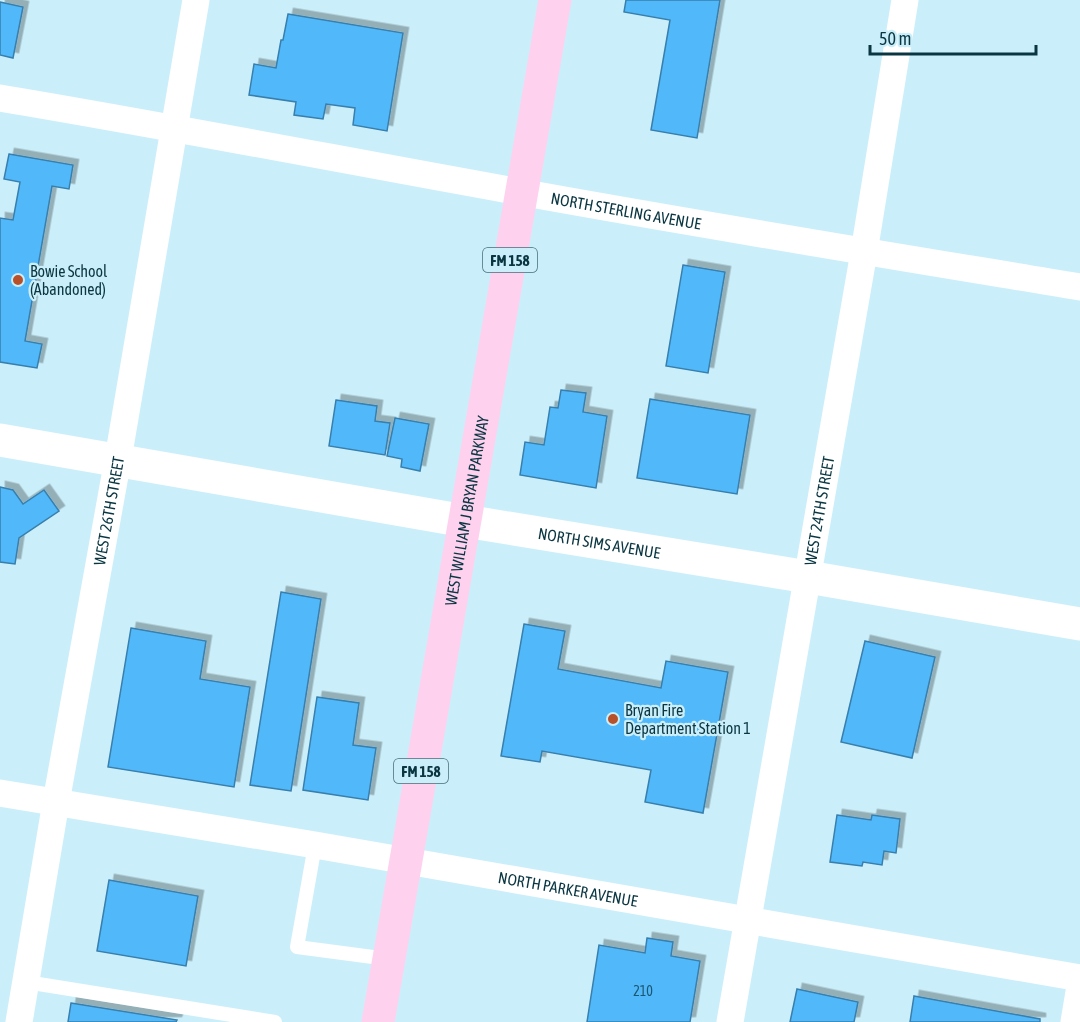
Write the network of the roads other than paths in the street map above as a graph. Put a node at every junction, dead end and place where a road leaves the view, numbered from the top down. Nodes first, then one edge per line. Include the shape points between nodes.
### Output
1 (196, 0) edge
2 (555, 0) edge
3 (905, 0) edge
4 (0, 98) edge
5 (174, 127) junction
6 (521, 192) junction
7 (864, 252) junction
8 (1080, 287) edge
9 (0, 440) edge
10 (118, 459) junction
11 (465, 521) junction
12 (808, 577) junction
13 (1080, 624) edge
14 (0, 793) edge
15 (56, 802) junction
16 (315, 845) junction
17 (406, 861) junction
18 (748, 920) junction
19 (388, 959) junction
20 (1080, 978) edge
21 (26, 982) junction
22 (1080, 986) edge
23 (19, 1022) edge
24 (275, 1022) edge
25 (378, 1022) edge
26 (730, 1022) edge
27 (1074, 1022) edge

1 - 5 street, WEST 26TH STREET
2 - 6 main road, WEST WILLIAM J BRYAN PARKWAY / FM 158
3 - 7 street, WEST 24TH STREET
4 - 5 street, NORTH STERLING AVENUE
5 - 6 street, NORTH STERLING AVENUE
5 - 10 street, WEST 26TH STREET
6 - 7 street, NORTH STERLING AVENUE
6 - 11 main road, WEST WILLIAM J BRYAN PARKWAY / FM 158
7 - 8 street, NORTH STERLING AVENUE
7 - 12 street, WEST 24TH STREET
9 - 10 street, NORTH SIMS AVENUE
10 - 11 street, NORTH SIMS AVENUE
10 - 15 street, WEST 26TH STREET
11 - 12 street, NORTH SIMS AVENUE
11 - 17 main road, WEST WILLIAM J BRYAN PARKWAY / FM 158
12 - 13 street, NORTH SIMS AVENUE
12 - 18 street, WEST 24TH STREET
14 - 15 street, NORTH PARKER AVENUE
15 - 16 street, NORTH PARKER AVENUE
15 - 21 street, WEST 26TH STREET
16 - 17 street, NORTH PARKER AVENUE
16 - 19 lane via 297,947
17 - 18 street, NORTH PARKER AVENUE
17 - 19 main road, WEST WILLIAM J BRYAN PARKWAY / FM 158
18 - 20 street, NORTH PARKER AVENUE
18 - 26 street, WEST 24TH STREET
19 - 25 main road, WEST WILLIAM J BRYAN PARKWAY / FM 158
21 - 23 street, WEST 26TH STREET
21 - 24 lane
22 - 27 street

